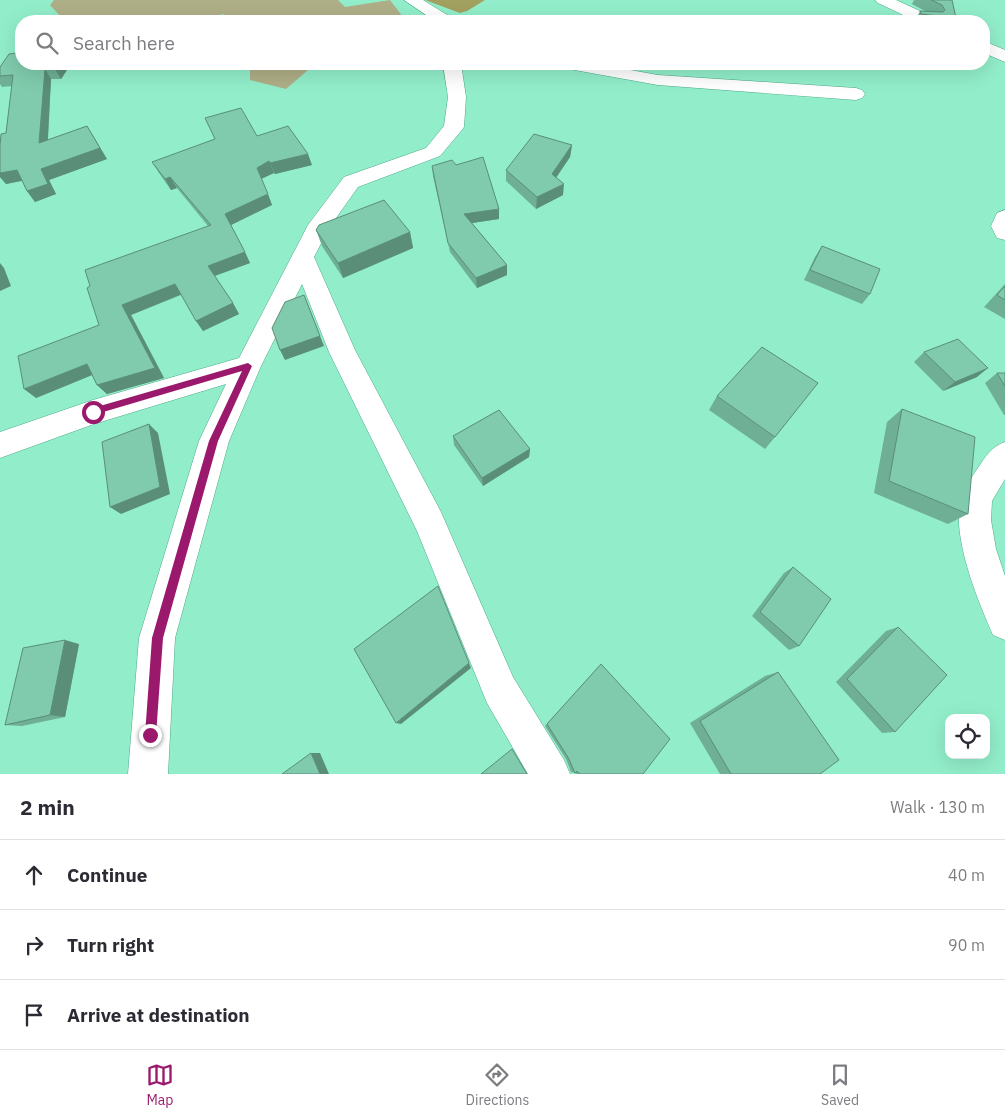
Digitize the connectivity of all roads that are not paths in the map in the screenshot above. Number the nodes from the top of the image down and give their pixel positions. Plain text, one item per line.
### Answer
1 (883, 0) edge
2 (916, 15) edge
3 (990, 49) edge
4 (1005, 57) edge
5 (453, 70) edge
6 (602, 70) edge
7 (856, 94) dead end
8 (1005, 218) edge
9 (1005, 232) edge
10 (303, 258) junction
11 (248, 366) junction
12 (0, 445) edge
13 (1005, 454) edge
14 (1005, 623) edge
15 (148, 774) edge
16 (550, 774) edge

1 - 2 street
3 - 4 street
5 - 10 street
6 - 7 street
8 - 9 street
10 - 11 street
10 - 16 street
11 - 12 street
11 - 15 street
13 - 14 street

